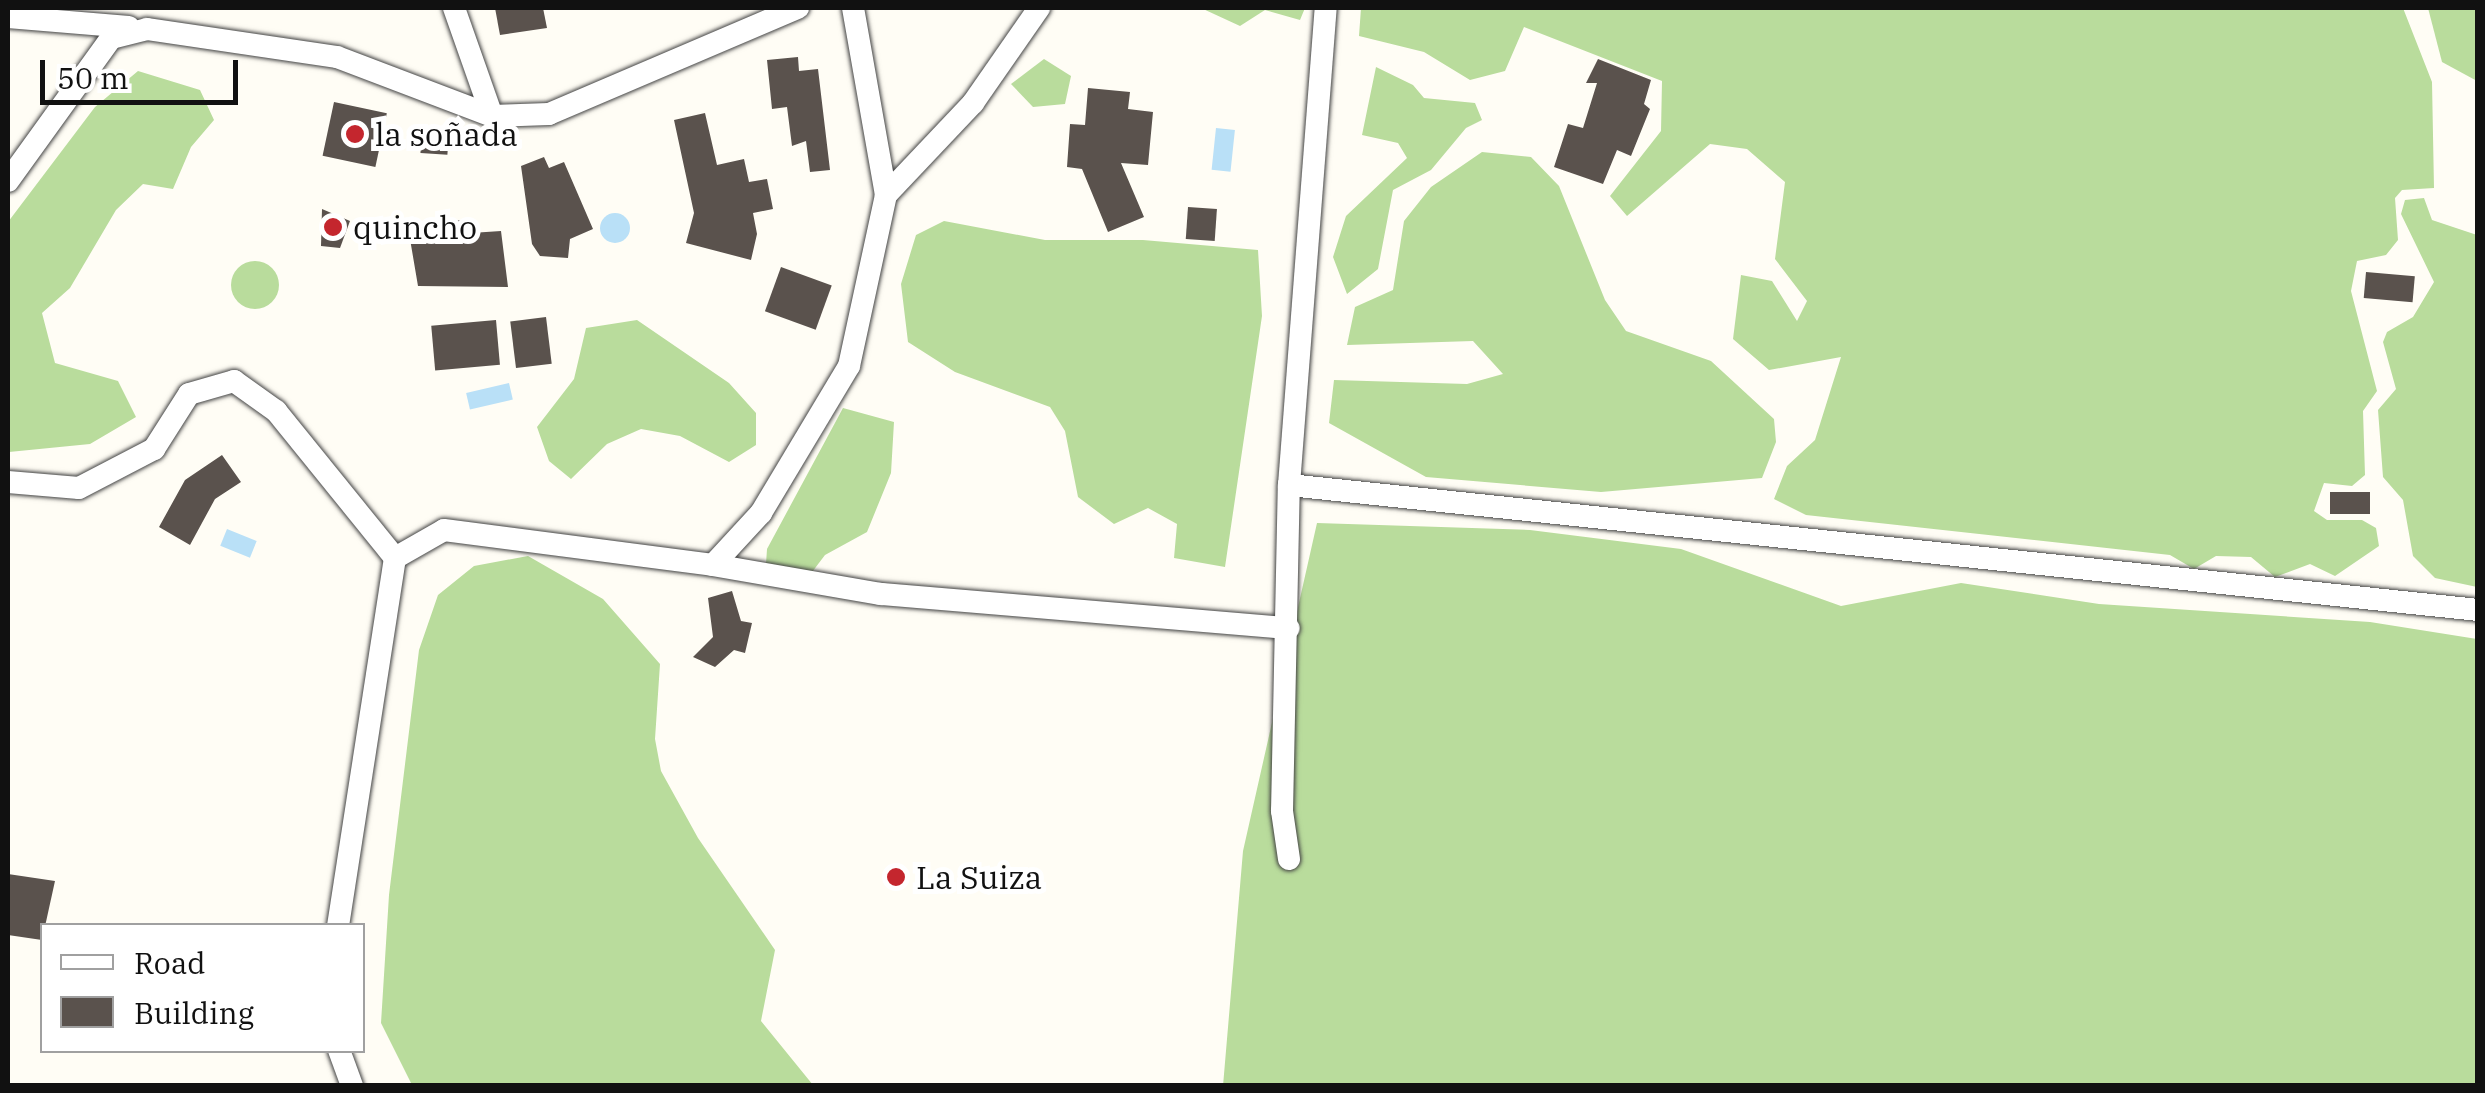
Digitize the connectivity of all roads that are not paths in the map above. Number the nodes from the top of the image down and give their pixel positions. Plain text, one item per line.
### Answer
1 (454, 8) edge
2 (798, 8) edge
3 (853, 8) edge
4 (1039, 8) edge
5 (1326, 8) edge
6 (8, 17) edge
7 (147, 29) junction
8 (492, 116) junction
9 (8, 181) edge
10 (886, 195) junction
11 (8, 482) edge
12 (1289, 485) junction
13 (396, 558) junction
14 (713, 565) junction
15 (2478, 610) edge
16 (1288, 628) junction
17 (1289, 860) dead end
18 (338, 923) edge
19 (340, 1053) edge
20 (352, 1086) edge

1 - 8 street
2 - 8 street
3 - 10 street
4 - 10 street
5 - 12 street
6 - 7 street
7 - 8 street
7 - 9 street
10 - 14 street
11 - 13 street
12 - 15 street
12 - 16 street
13 - 14 street
13 - 18 street
14 - 16 street
16 - 17 street
19 - 20 street

